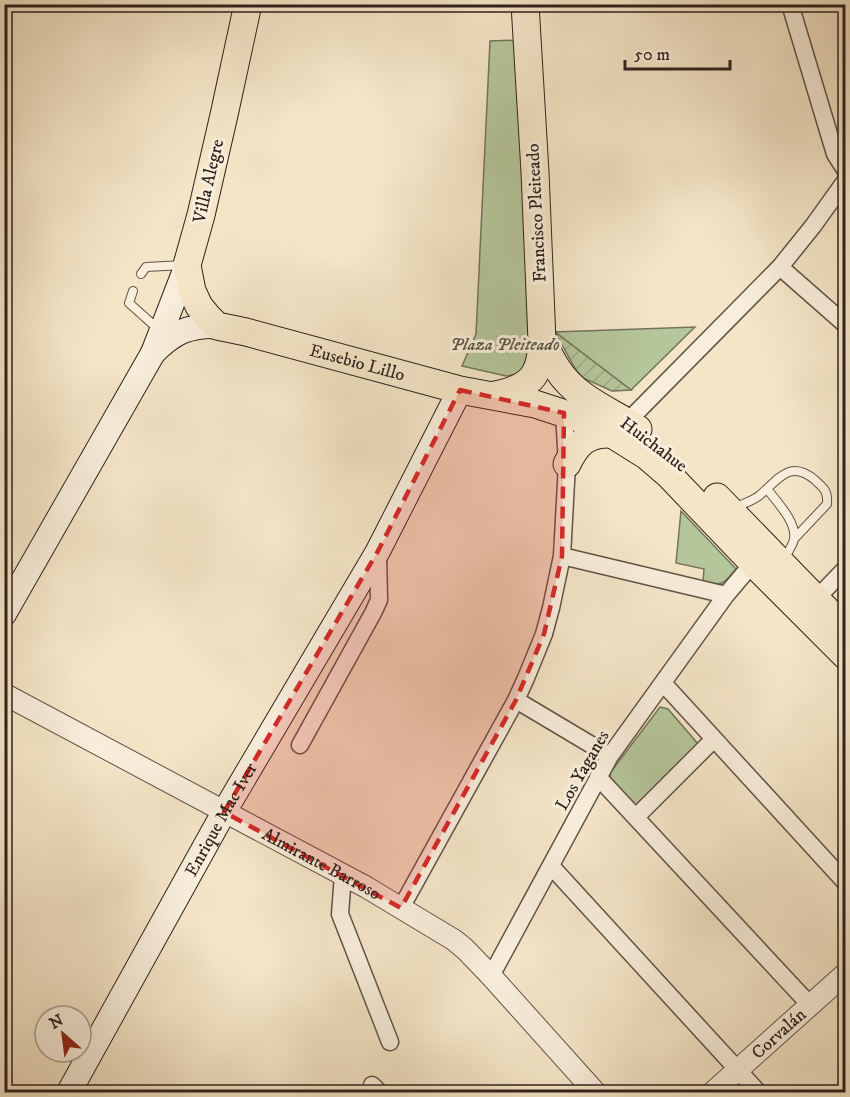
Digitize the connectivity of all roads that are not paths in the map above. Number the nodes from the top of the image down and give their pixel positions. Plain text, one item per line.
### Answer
1 (248, 4) edge
2 (525, 4) edge
3 (790, 4) edge
4 (846, 171) edge
5 (846, 180) edge
6 (187, 265) junction
7 (780, 267) junction
8 (141, 274) dead end
9 (133, 291) dead end
10 (846, 325) edge
11 (217, 326) junction
12 (542, 341) junction
13 (157, 342) junction
14 (460, 390) junction
15 (495, 396) junction
16 (564, 413) junction
17 (619, 428) junction
18 (567, 464) junction
19 (767, 489) junction
20 (729, 510) junction
21 (794, 539) junction
22 (378, 551) junction
23 (562, 556) junction
24 (768, 559) junction
25 (846, 568) edge
26 (726, 595) junction
27 (816, 598) junction
28 (4, 614) edge
29 (846, 630) edge
30 (846, 656) edge
31 (663, 683) junction
32 (4, 694) edge
33 (516, 700) junction
34 (714, 739) junction
35 (300, 745) dead end
36 (610, 756) junction
37 (598, 777) junction
38 (224, 813) junction
39 (636, 817) junction
40 (551, 866) junction
41 (343, 875) junction
42 (846, 883) edge
43 (401, 908) junction
44 (846, 973) edge
45 (491, 976) junction
46 (810, 1005) junction
47 (390, 1042) dead end
48 (738, 1070) junction
49 (69, 1092) edge
50 (595, 1092) edge
51 (713, 1092) edge
52 (758, 1092) edge

1 - 6 main road, Villa Alegre
2 - 12 main road, Francisco Pleiteado
3 - 4 street
5 - 7 street
6 - 8 lane
6 - 11 main road
6 - 13 main road, Villa Alegre
7 - 10 street
7 - 17 street
9 - 13 lane
11 - 13 main road, Villa Alegre
11 - 14 main road, Eusebio Lillo
12 - 15 main road, Francisco Pleiteado
12 - 17 main road, Huichahue
13 - 28 main road, Villa Alegre
14 - 15 main road, Eusebio Lillo
14 - 22 main road, Enrique Mac Iver
15 - 16 main road, Eusebio Lillo
16 - 17 main road, Huichahue
16 - 18 street
17 - 18 main road
17 - 20 main road, Huichahue
17 - 24 main road, Huichahue
18 - 23 street
19 - 20 lane
19 - 21 lane
19 - 21 lane
20 - 24 main road, Huichahue
21 - 24 lane
22 - 35 street, Enrique Mac Iver
22 - 38 main road, Enrique Mac Iver
23 - 26 street
23 - 33 street
24 - 26 street
24 - 27 main road, Huichahue
24 - 30 main road, Huichahue
25 - 27 street
26 - 31 street, Los Yaganes
27 - 29 main road, Huichahue
31 - 34 street
31 - 36 street, Los Yaganes
32 - 38 street, Almirante Barroso
33 - 36 street
33 - 43 street
34 - 39 street
34 - 42 street
36 - 37 street, Los Yaganes
37 - 39 street
37 - 40 street, Los Yaganes
38 - 41 street, Almirante Barroso
38 - 49 main road, Enrique Mac Iver
39 - 46 street
40 - 45 street, Los Yaganes
40 - 48 street
41 - 43 street, Almirante Barroso
41 - 47 street
43 - 45 street, Almirante Barroso
44 - 46 street, Corvalán
45 - 50 street, Almirante Barroso
46 - 48 street, Corvalán
48 - 51 street, Corvalán
48 - 52 street

